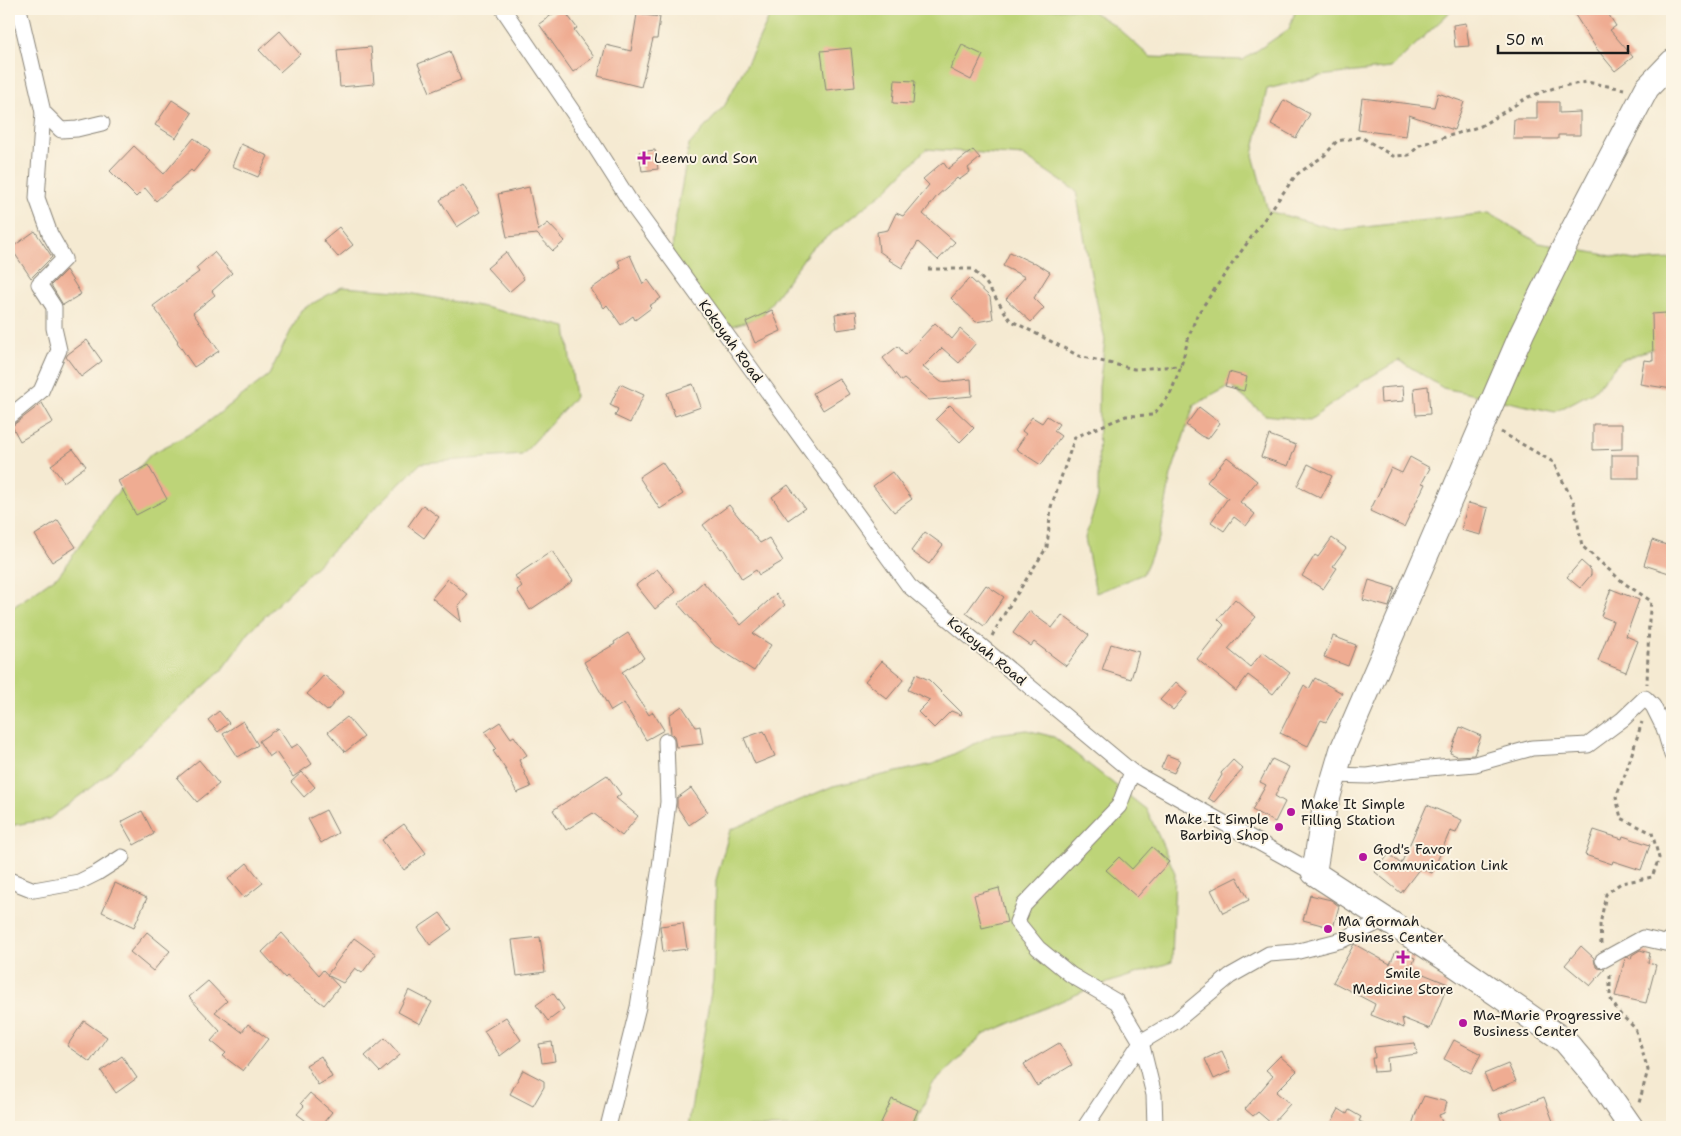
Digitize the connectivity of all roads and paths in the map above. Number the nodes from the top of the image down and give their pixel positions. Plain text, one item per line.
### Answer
1 (19, 9) edge
2 (503, 9) edge
3 (1672, 62) edge
4 (1647, 88) junction
5 (43, 112) junction
6 (102, 124) dead end
7 (928, 269) dead end
8 (1182, 366) junction
9 (9, 416) edge
10 (1483, 422) junction
11 (989, 642) dead end
12 (1645, 698) junction
13 (666, 741) dead end
14 (1672, 755) edge
15 (1132, 772) junction
16 (1334, 775) junction
17 (122, 856) dead end
18 (1314, 873) junction
19 (9, 880) edge
20 (1385, 919) junction
21 (1672, 938) edge
22 (1603, 960) junction
23 (1141, 1042) junction
24 (1627, 1121) edge
25 (608, 1127) edge
26 (1085, 1127) edge
27 (1154, 1127) edge

1 - 5 street
2 - 15 street, Kokoyah Road
3 - 4 main road
4 - 8 path
4 - 10 main road
5 - 6 street
5 - 9 street
7 - 8 path
8 - 11 path
10 - 12 path
10 - 16 main road
12 - 14 street
12 - 16 street
12 - 22 path
13 - 25 street
15 - 18 street, Kokoyah Road
15 - 23 street
16 - 18 main road
17 - 19 street
18 - 20 main road, Kokoyah Road
20 - 23 street
20 - 24 main road, Kokoyah Road
21 - 22 street
22 - 24 path
23 - 26 street
23 - 27 street

